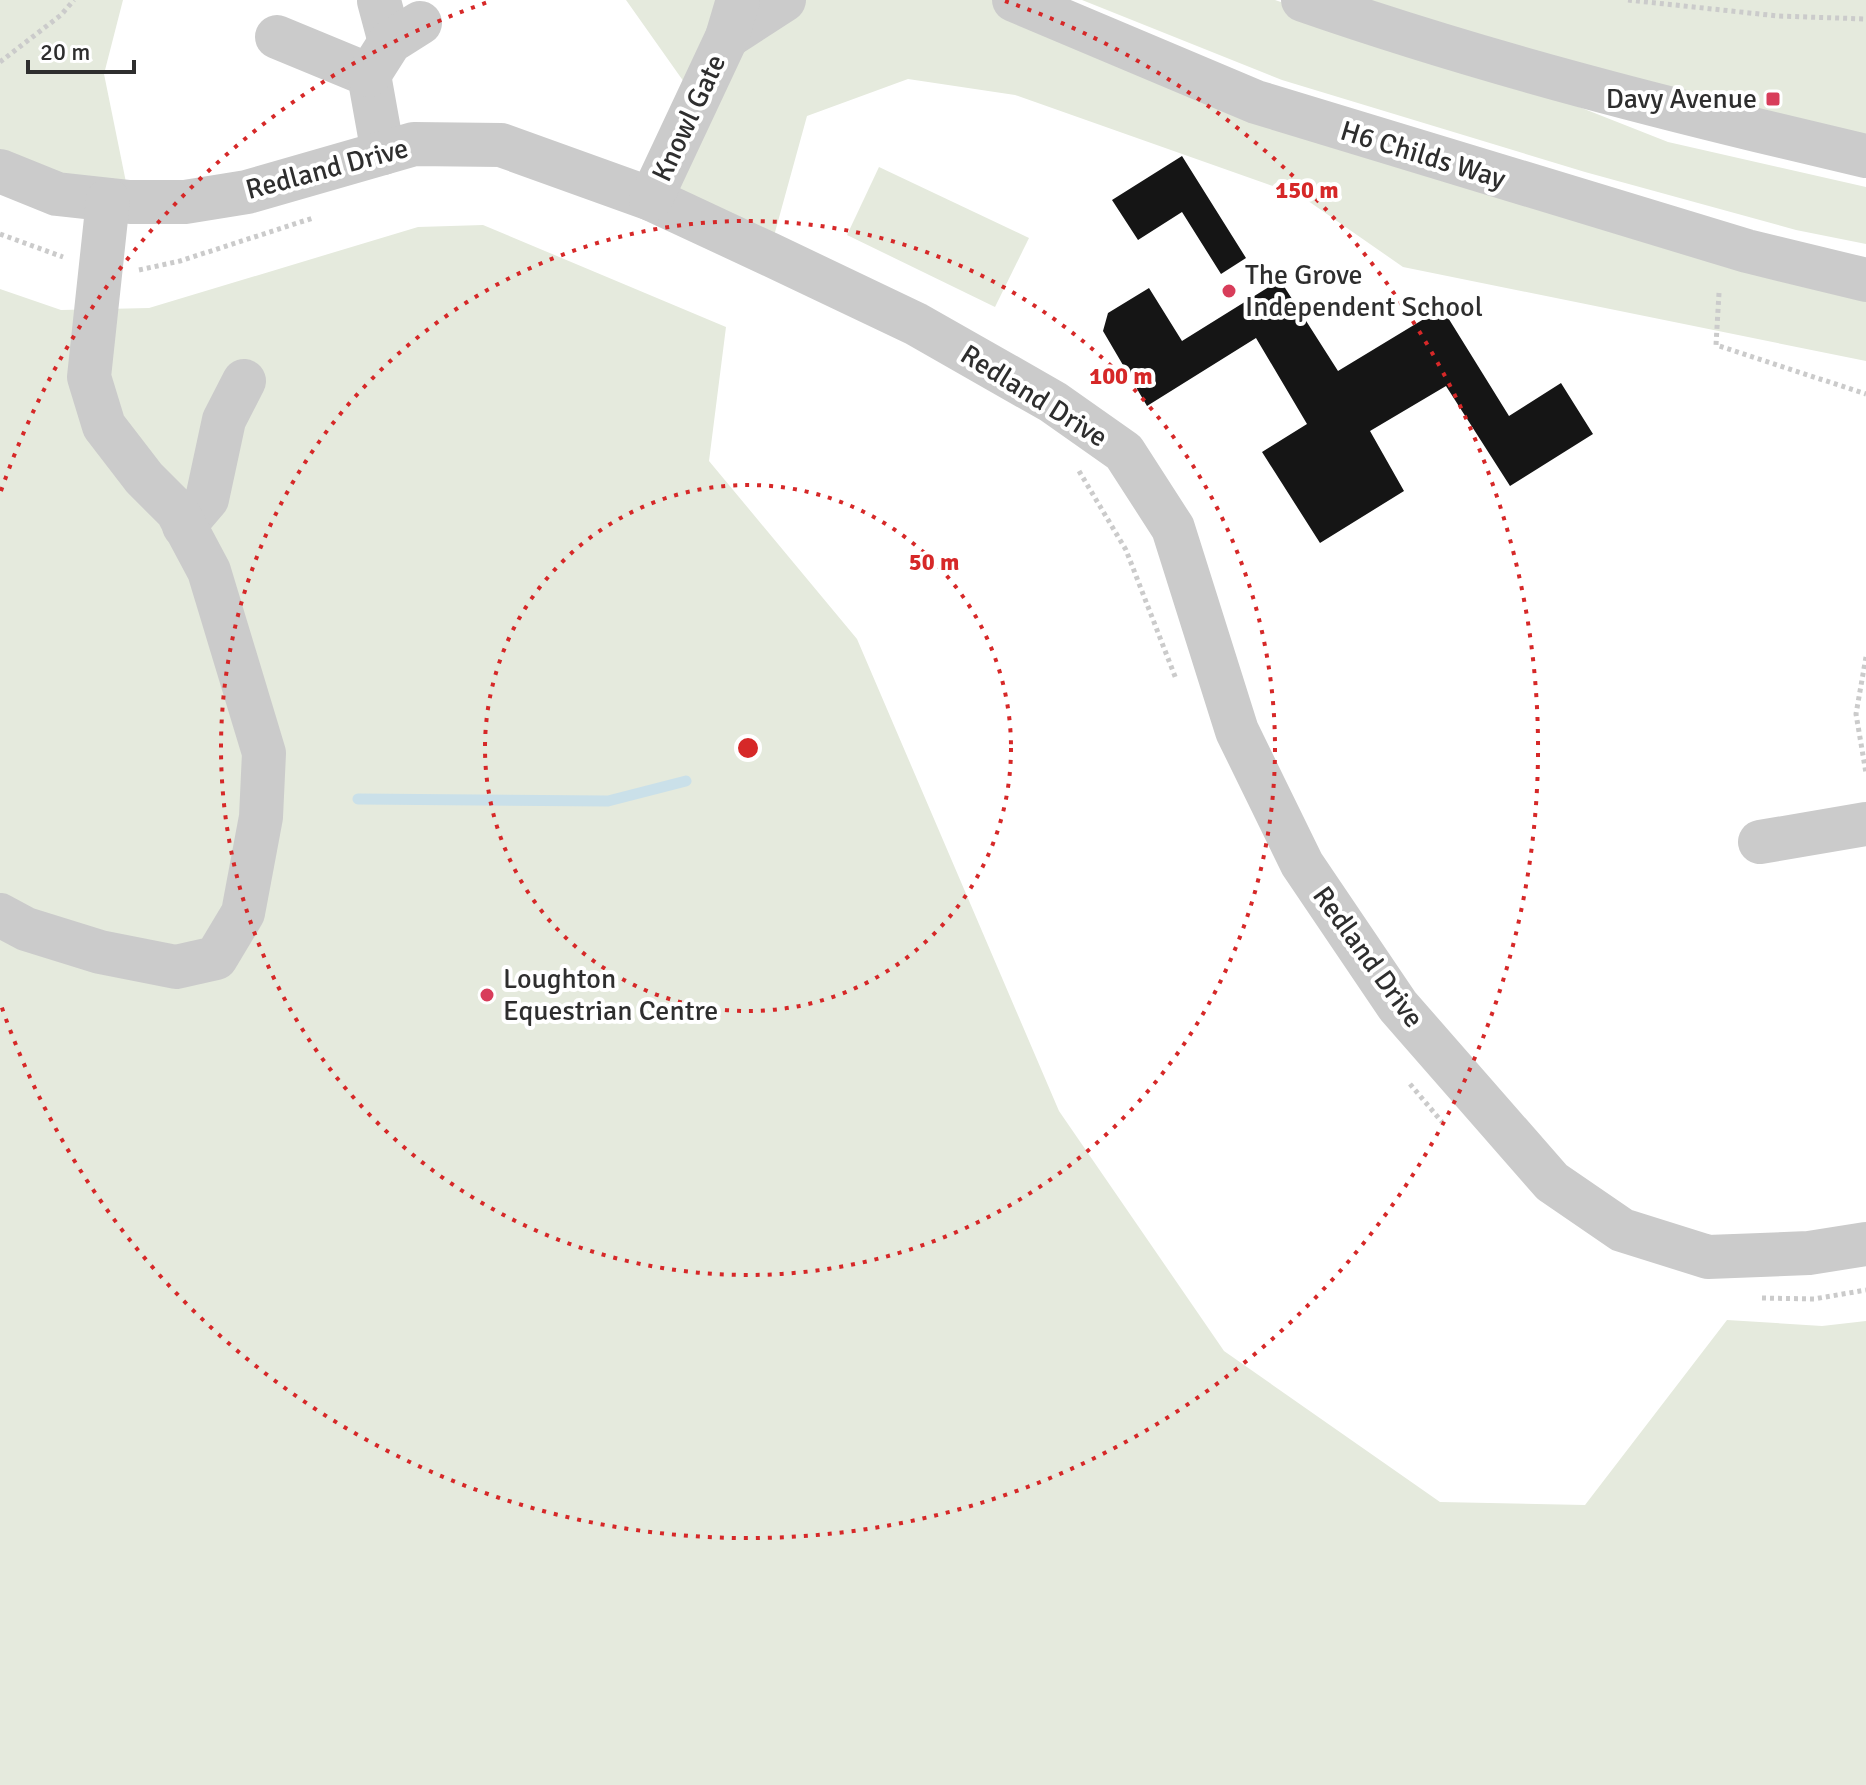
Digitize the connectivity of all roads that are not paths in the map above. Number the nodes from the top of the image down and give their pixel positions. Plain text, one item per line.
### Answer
1 (784, 0) edge
2 (1014, 0) edge
3 (1303, 0) edge
4 (732, 19) edge
5 (390, 35) edge
6 (277, 37) dead end
7 (383, 153) junction
8 (1861, 156) edge
9 (0, 171) edge
10 (651, 199) junction
11 (108, 200) junction
12 (1855, 277) edge
13 (244, 381) dead end
14 (184, 526) junction
15 (1866, 824) edge
16 (1760, 842) dead end
17 (0, 915) edge
18 (1866, 1244) edge

1 - 4 street, Knowl Gate
2 - 12 street, H6 Childs Way
3 - 8 street
4 - 10 street, Knowl Gate
5 - 6 street
5 - 7 street
7 - 10 street, Redland Drive
7 - 11 street, Redland Drive
9 - 11 street, Redland Drive
10 - 18 street, Redland Drive
11 - 14 street
13 - 14 street
14 - 17 street
15 - 16 street

